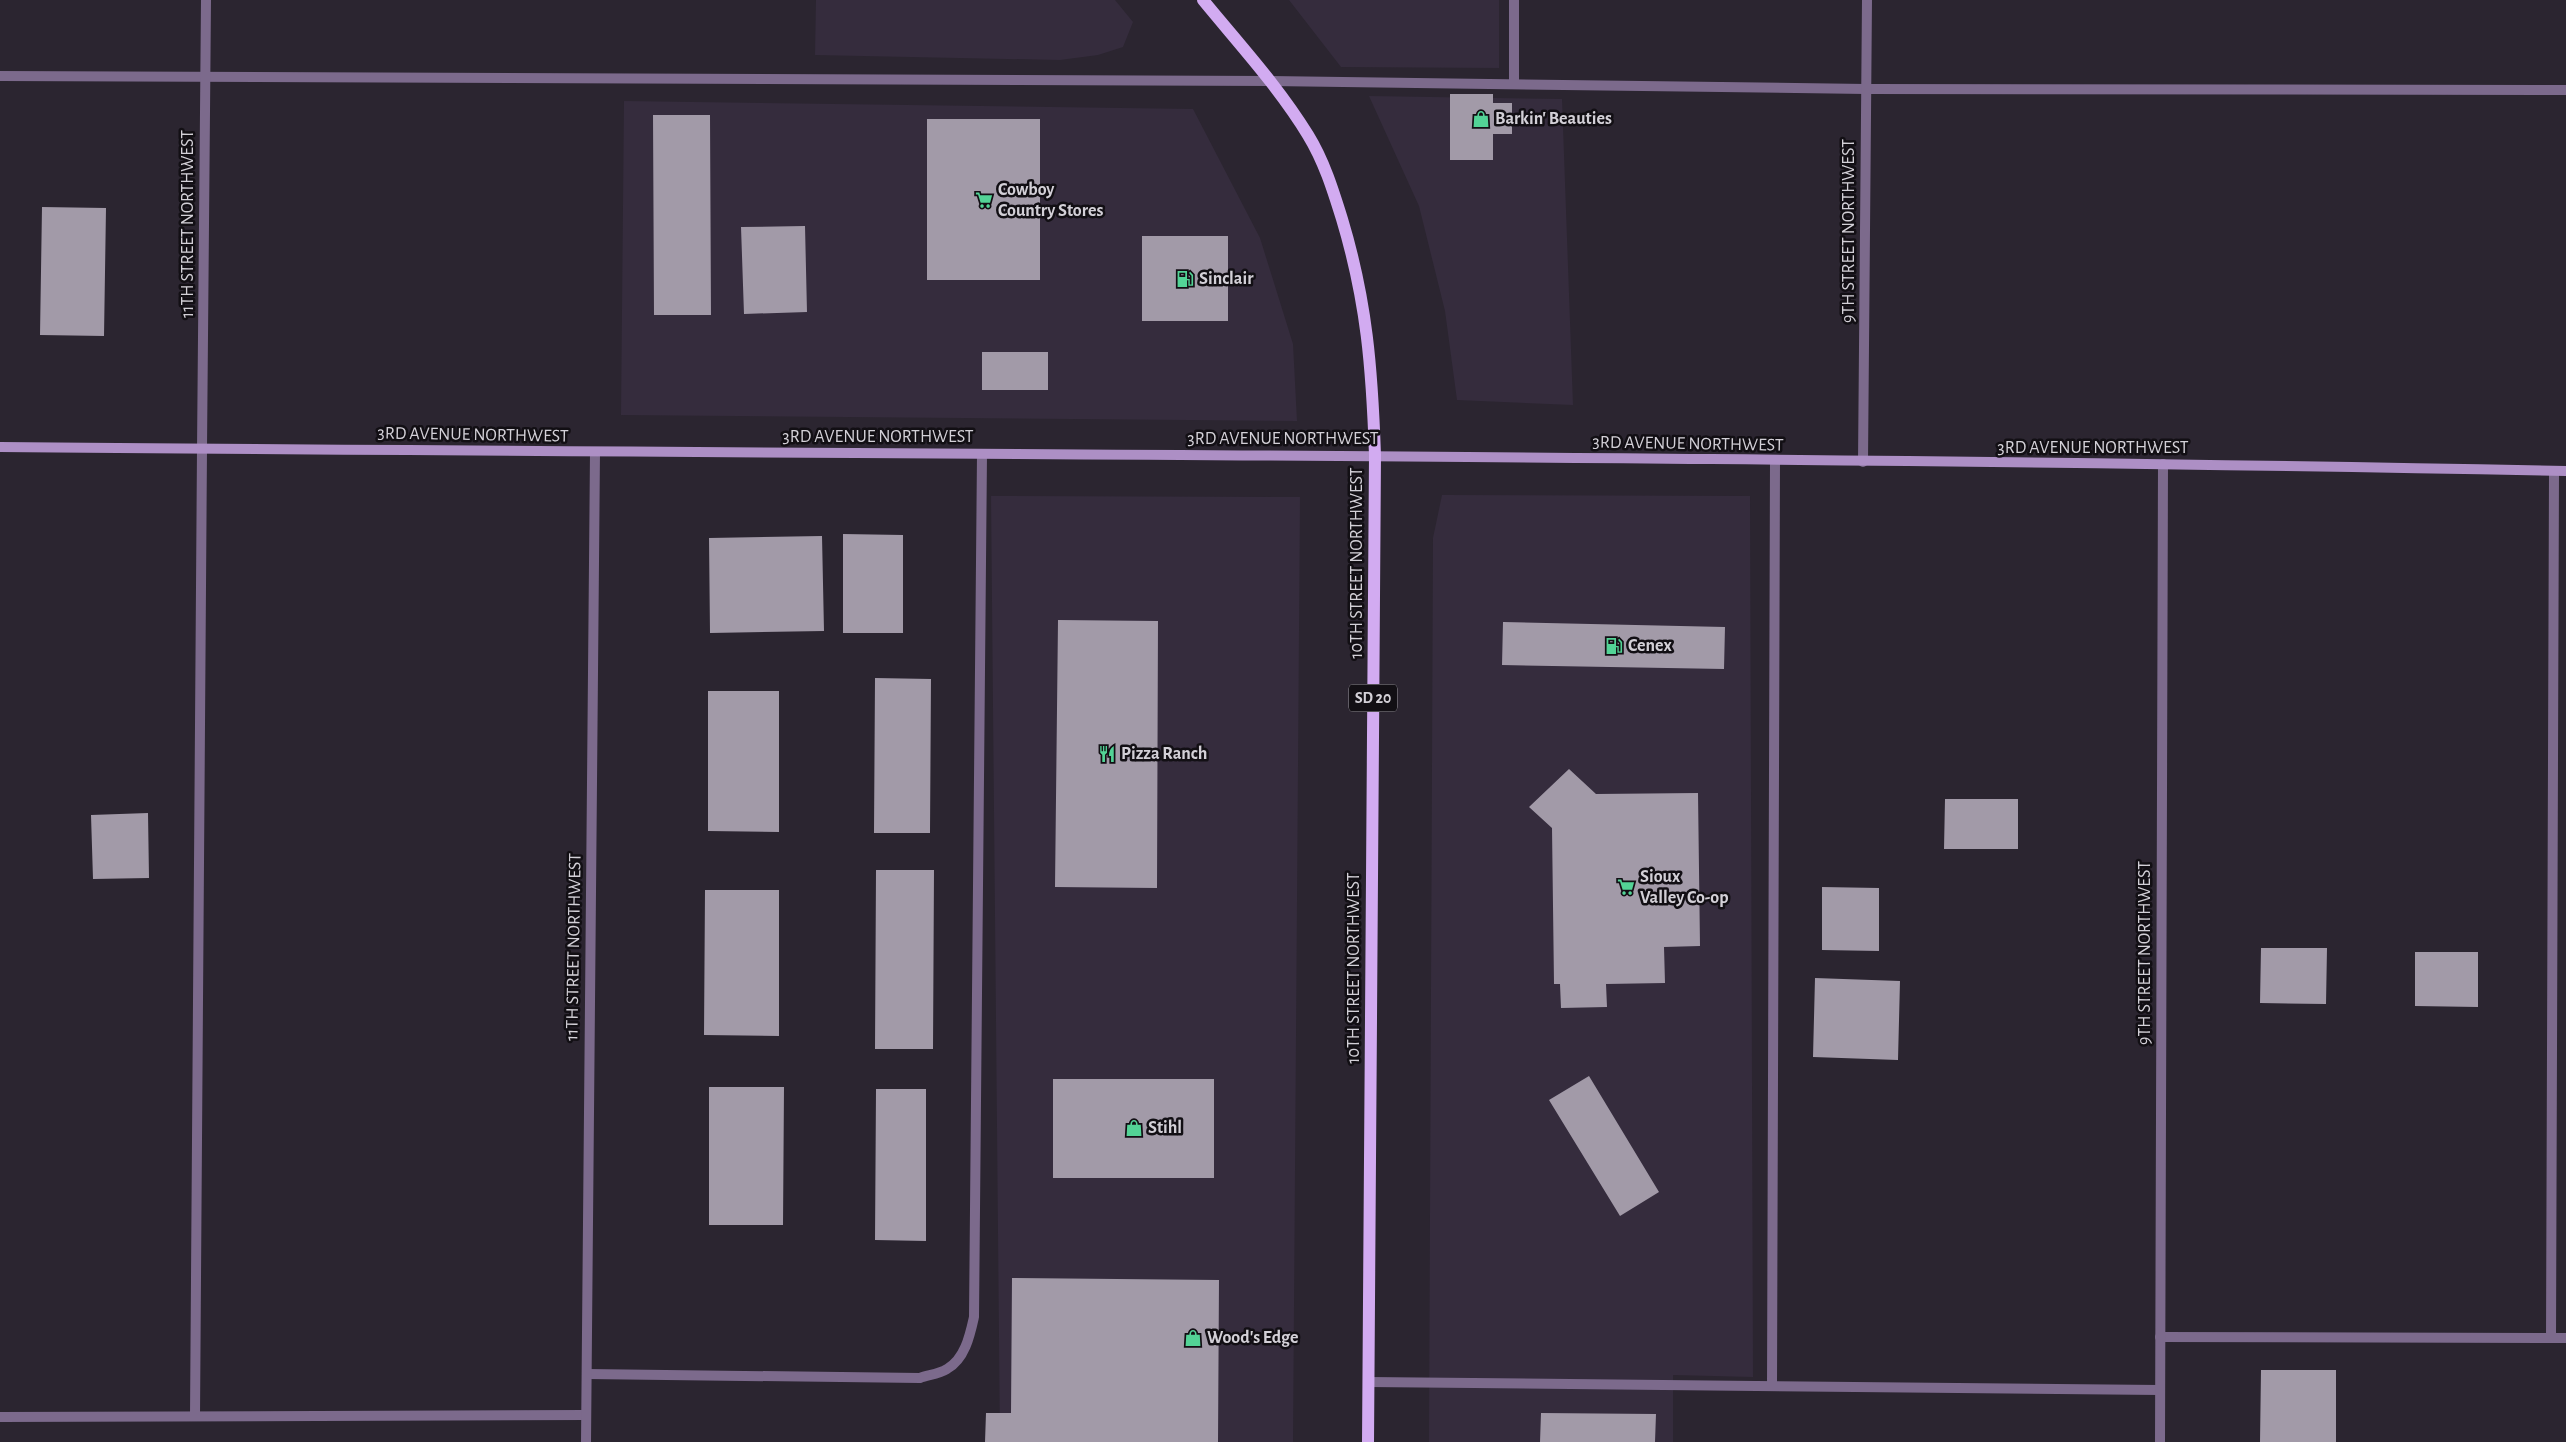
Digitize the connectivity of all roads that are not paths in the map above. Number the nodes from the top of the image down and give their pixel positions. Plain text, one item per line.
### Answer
1 (206, 0) edge
2 (1203, 0) edge
3 (1514, 0) edge
4 (1867, 0) edge
5 (0, 76) edge
6 (205, 78) junction
7 (1270, 81) junction
8 (1514, 84) junction
9 (1866, 89) junction
10 (2566, 90) edge
11 (0, 447) edge
12 (202, 449) junction
13 (595, 452) junction
14 (982, 454) junction
15 (1375, 455) junction
16 (1774, 461) junction
17 (1863, 462) junction
18 (2162, 464) junction
19 (2554, 471) junction
20 (2566, 471) edge
21 (2160, 1337) junction
22 (2551, 1338) junction
23 (2566, 1338) edge
24 (587, 1374) junction
25 (1368, 1382) junction
26 (1772, 1386) junction
27 (2160, 1390) junction
28 (586, 1415) junction
29 (195, 1416) junction
30 (0, 1417) edge
31 (586, 1442) edge
32 (1368, 1442) edge
33 (2160, 1442) edge

1 - 6 street, 11TH STREET NORTHWEST
2 - 7 main road, 10TH STREET NORTHWEST / SD 20
3 - 8 street
4 - 9 street, 9TH STREET NORTHWEST
5 - 6 street
6 - 7 street
6 - 12 street, 11TH STREET NORTHWEST
7 - 8 street
7 - 15 main road, 10TH STREET NORTHWEST / SD 20
8 - 9 street
9 - 10 street
9 - 17 street, 9TH STREET NORTHWEST
11 - 12 street, 3RD AVENUE NORTHWEST
12 - 13 street, 3RD AVENUE NORTHWEST
12 - 29 street, 11TH STREET NORTHWEST
13 - 14 street, 3RD AVENUE NORTHWEST
13 - 24 street, 11TH STREET NORTHWEST
14 - 15 street, 3RD AVENUE NORTHWEST
14 - 24 street
15 - 16 street, 3RD AVENUE NORTHWEST
15 - 25 main road, 10TH STREET NORTHWEST / SD 20
16 - 17 street, 3RD AVENUE NORTHWEST
16 - 26 street
17 - 18 street, 3RD AVENUE NORTHWEST
18 - 19 street, 3RD AVENUE NORTHWEST
18 - 21 street, 9TH STREET NORTHWEST
19 - 20 street, 3RD AVENUE NORTHWEST
19 - 22 street
21 - 22 street
21 - 27 street, 9TH STREET NORTHWEST
22 - 23 street
24 - 28 street, 11TH STREET NORTHWEST
25 - 26 street
25 - 32 main road, 10TH STREET NORTHWEST / SD 20
26 - 27 street
27 - 33 street, 9TH STREET NORTHWEST
28 - 29 street
28 - 31 street, 11TH STREET NORTHWEST
29 - 30 street

